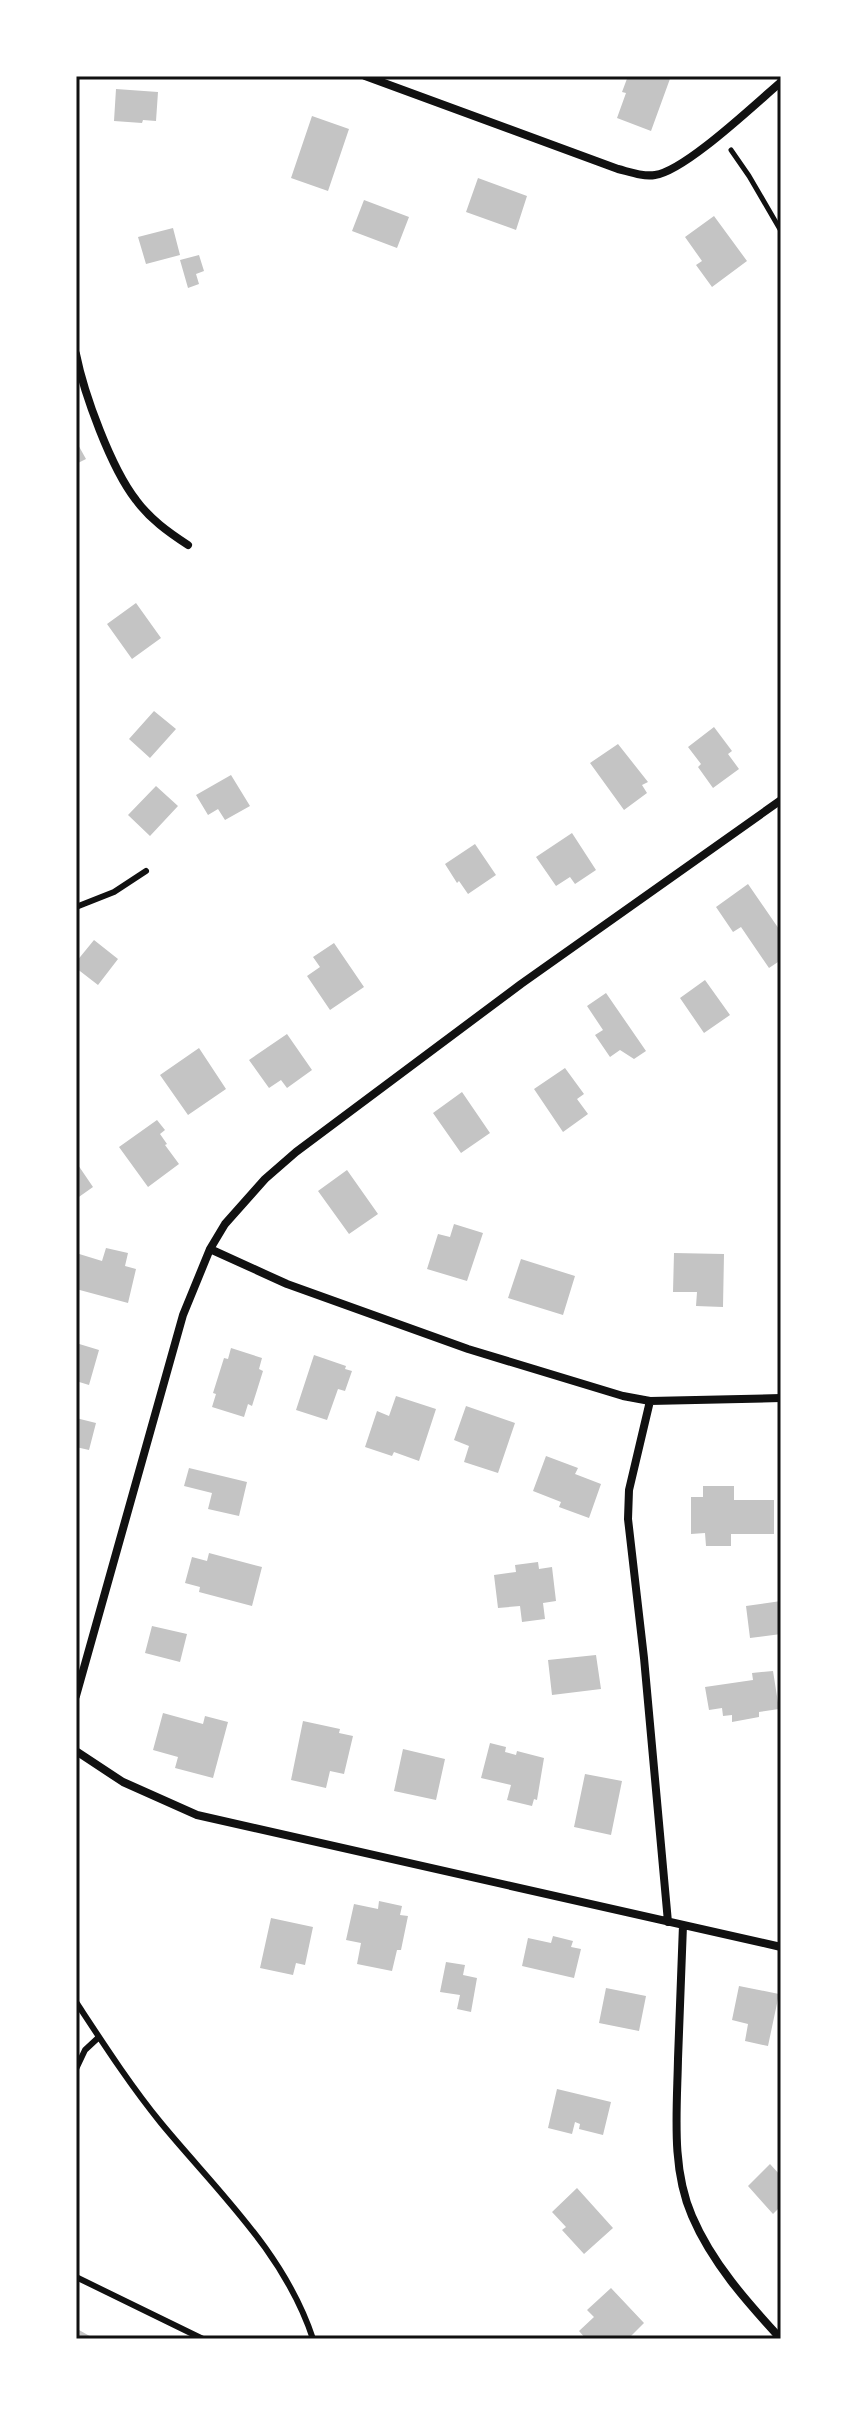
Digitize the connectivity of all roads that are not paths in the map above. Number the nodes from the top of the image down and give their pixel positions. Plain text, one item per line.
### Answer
1 (365, 76) edge
2 (781, 82) edge
3 (76, 354) edge
4 (188, 545) dead end
5 (781, 800) edge
6 (146, 871) dead end
7 (76, 907) edge
8 (210, 1249) junction
9 (781, 1398) edge
10 (650, 1401) junction
11 (76, 1696) edge
12 (76, 1751) edge
13 (668, 1922) junction
14 (683, 1925) junction
15 (781, 1947) edge
16 (76, 2002) edge
17 (99, 2037) junction
18 (76, 2069) edge
19 (76, 2277) edge
20 (203, 2339) edge
21 (313, 2339) edge
22 (781, 2339) edge

1 - 2 street
3 - 4 street
5 - 8 street
6 - 7 lane
8 - 10 street
8 - 11 street
9 - 10 street
10 - 13 street
12 - 13 street
13 - 14 street
14 - 15 street
14 - 22 street
16 - 17 lane
17 - 18 lane
17 - 21 lane
19 - 20 lane

